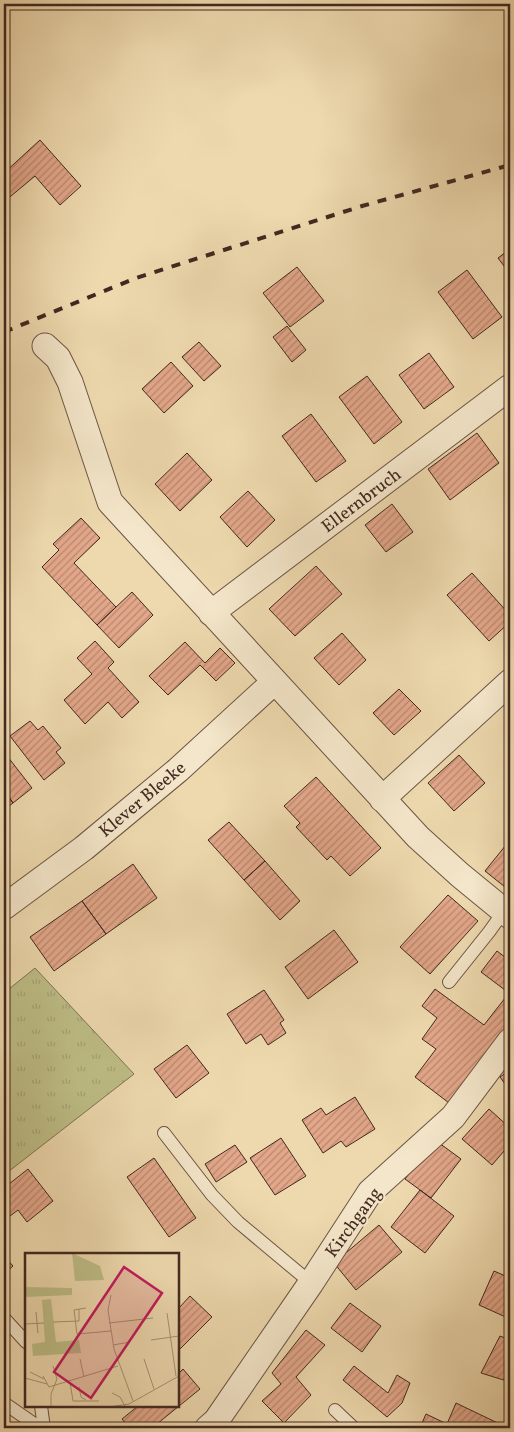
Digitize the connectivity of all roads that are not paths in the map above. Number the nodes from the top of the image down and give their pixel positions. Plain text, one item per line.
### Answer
1 (45, 346) dead end
2 (510, 387) edge
3 (210, 613) junction
4 (274, 682) junction
5 (510, 682) edge
6 (382, 800) junction
7 (4, 907) edge
8 (507, 914) edge
9 (449, 982) dead end
10 (510, 1041) edge
11 (164, 1133) dead end
12 (311, 1283) junction
13 (4, 1318) edge
14 (25, 1341) edge
15 (4, 1403) edge
16 (41, 1407) edge
17 (335, 1410) dead end
18 (216, 1426) edge
19 (40, 1428) edge
20 (44, 1428) edge
21 (354, 1428) edge

1 - 3 street
2 - 3 street, Ellernbruch
3 - 4 street
4 - 6 street
4 - 7 street, Klever Bleeke
5 - 6 street
6 - 8 street
8 - 9 lane
10 - 12 street, Kirchgang
11 - 12 lane
12 - 18 street, Kirchgang
13 - 14 lane
15 - 19 lane
16 - 20 lane
17 - 21 lane

